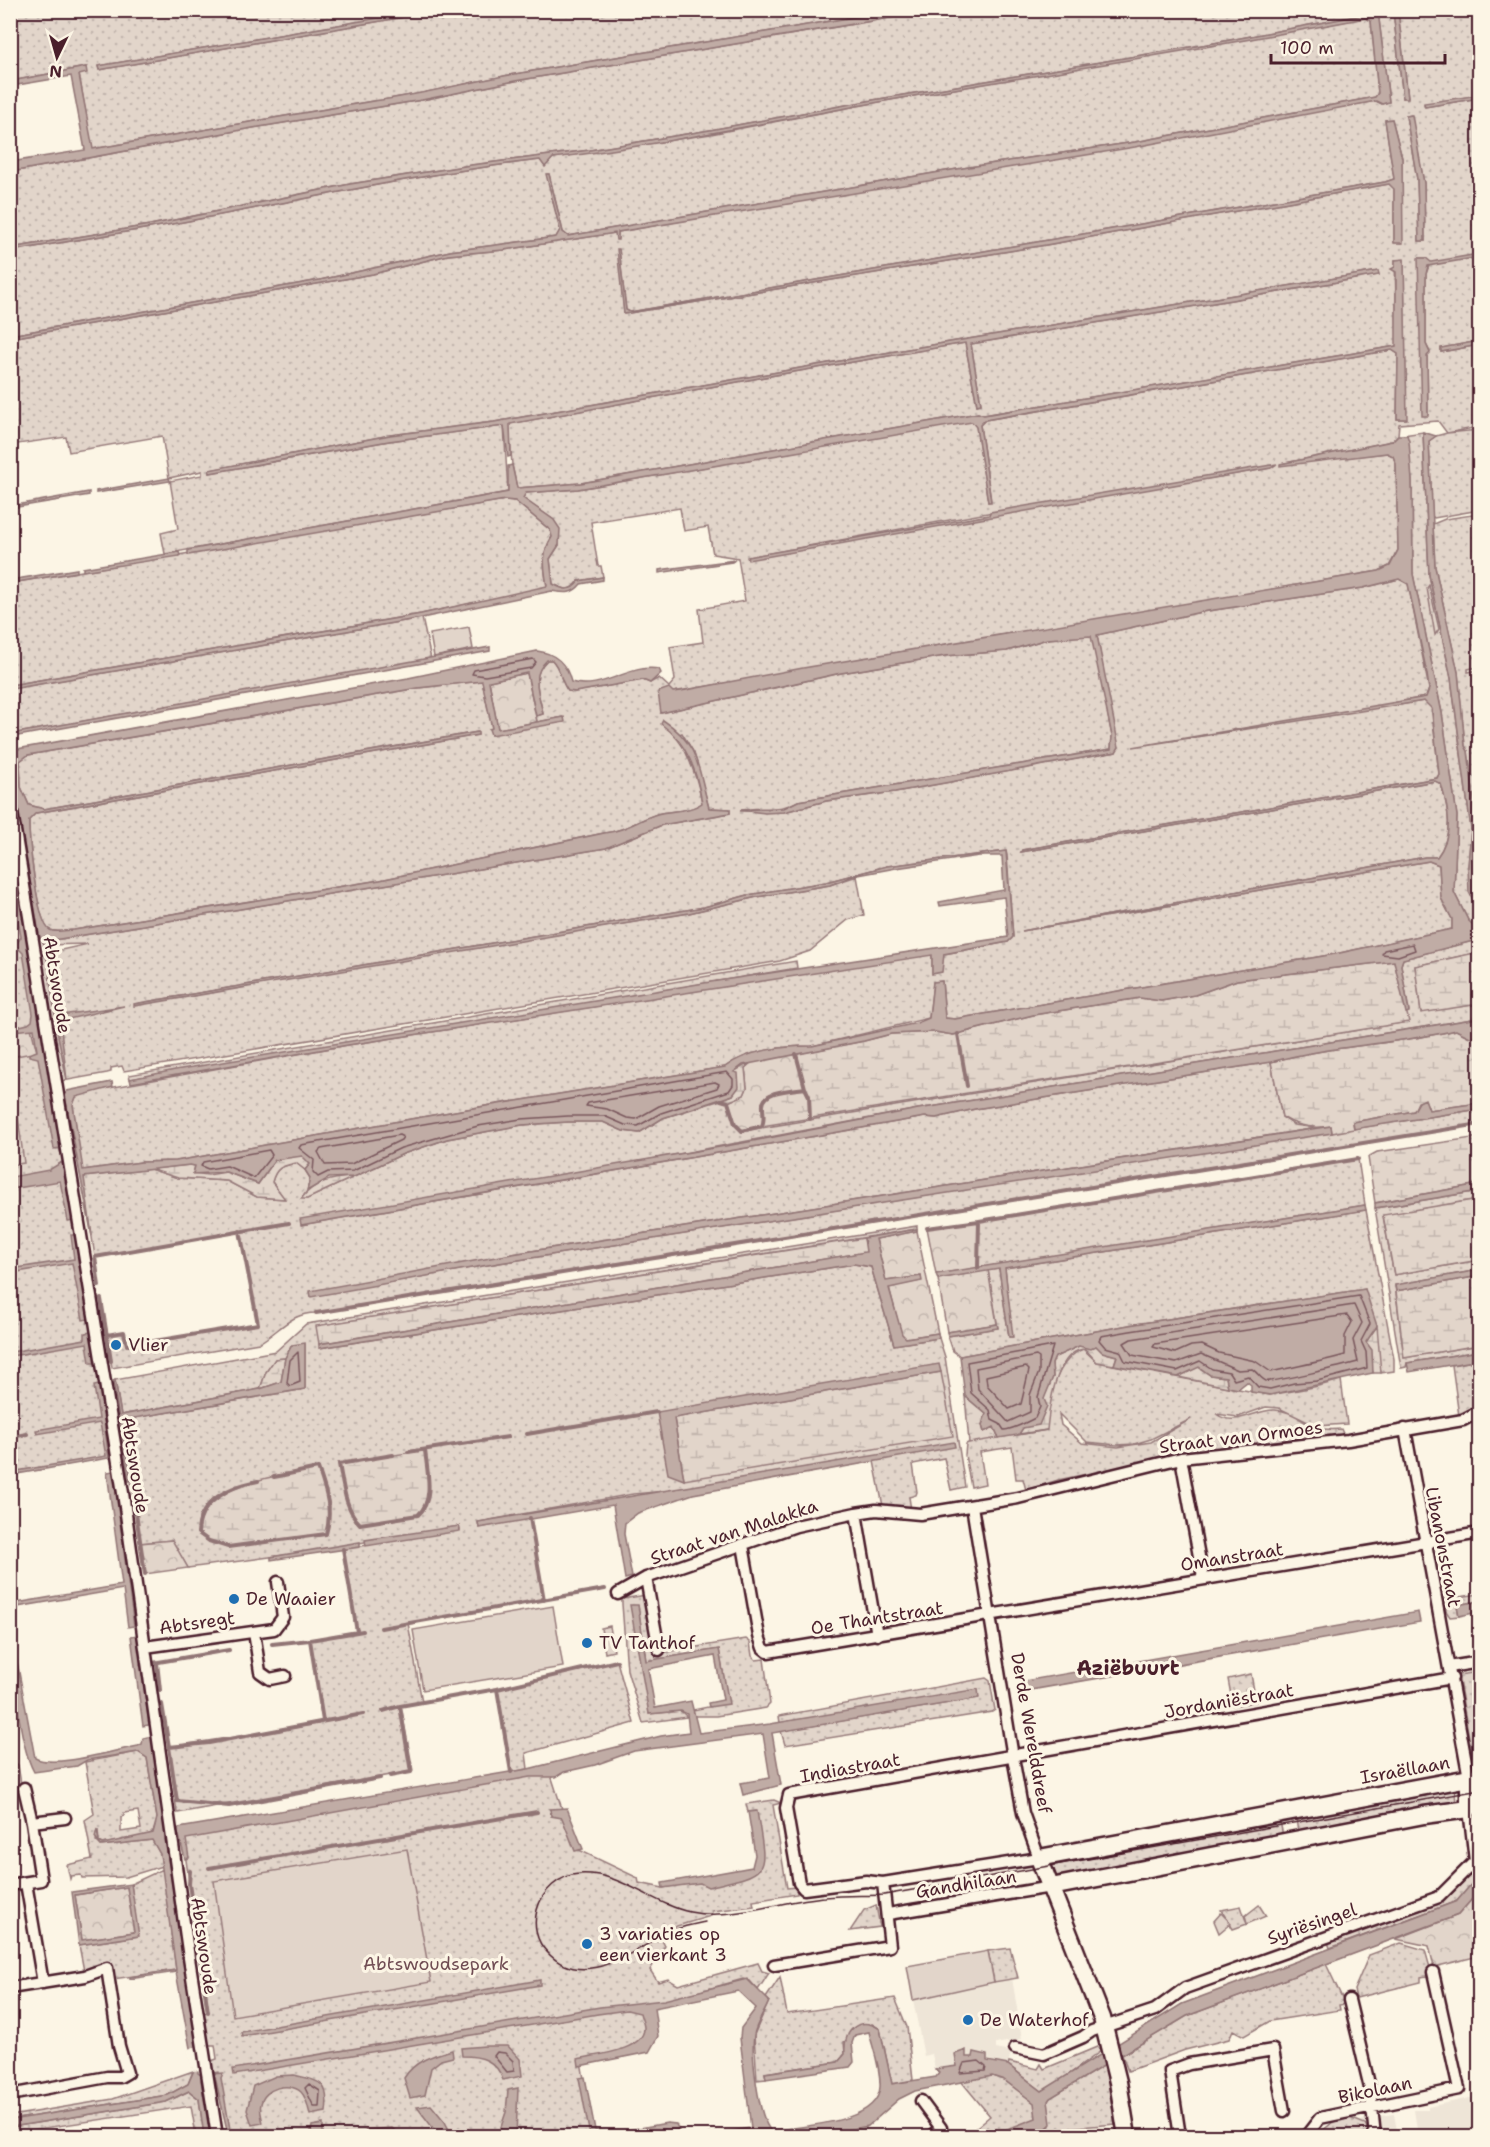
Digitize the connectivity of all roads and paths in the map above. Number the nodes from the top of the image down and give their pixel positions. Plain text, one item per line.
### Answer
1 (10, 800) edge
2 (1479, 1411) edge
3 (1405, 1429) junction
4 (1181, 1458) junction
5 (972, 1506) junction
6 (856, 1513) junction
7 (1479, 1533) edge
8 (1425, 1542) junction
9 (743, 1545) junction
10 (646, 1578) junction
11 (1203, 1578) junction
12 (278, 1582) dead end
13 (618, 1594) dead end
14 (991, 1617) junction
15 (254, 1632) junction
16 (877, 1635) junction
17 (145, 1647) junction
18 (659, 1650) dead end
19 (1479, 1662) edge
20 (1451, 1673) junction
21 (285, 1676) dead end
22 (1013, 1757) junction
23 (1474, 1777) edge
24 (24, 1788) dead end
25 (1469, 1809) junction
26 (65, 1818) dead end
27 (32, 1822) junction
28 (1039, 1858) junction
29 (26, 1882) junction
30 (883, 1883) junction
31 (10, 1885) edge
32 (1051, 1887) junction
33 (804, 1889) joint
34 (888, 1914) junction
35 (774, 1965) dead end
36 (1433, 1972) dead end
37 (43, 1983) junction
38 (10, 1988) edge
39 (1350, 2000) dead end
40 (1105, 2027) junction
41 (1015, 2048) dead end
42 (10, 2095) edge
43 (921, 2101) dead end
44 (1371, 2108) junction
45 (1284, 2111) dead end
46 (217, 2136) edge
47 (931, 2136) edge
48 (1127, 2136) edge
49 (1180, 2136) edge
50 (1306, 2136) edge
51 (1375, 2136) edge

1 - 17 street, Abtswoude
2 - 3 street, Straat van Ormoes
3 - 4 street, Straat van Ormoes
3 - 8 street, Libanonstraat
4 - 5 street, Straat van Ormoes
4 - 11 street
5 - 6 street, Straat van Malakka
5 - 14 street, Derde Werelddreef
6 - 9 street, Straat van Malakka
6 - 16 street
7 - 8 street, Omanstraat
8 - 11 street, Omanstraat
8 - 20 street, Libanonstraat
9 - 10 street, Straat van Malakka
9 - 16 street, Oe Thantstraat
10 - 13 street, Straat van Malakka
10 - 18 street
11 - 14 street, Omanstraat
12 - 15 street, Abtsregt
14 - 16 street, Oe Thantstraat
14 - 22 street, Derde Werelddreef
15 - 17 street, Abtsregt
15 - 21 street, Abtsregt
17 - 46 street, Abtswoude
19 - 20 street, Jordaniëstraat
20 - 22 street, Jordaniëstraat
20 - 23 street, Libanonstraat
22 - 28 street, Derde Werelddreef
22 - 33 street, Indiastraat
23 - 25 street, Israëllaan
23 - 28 street, Israëllaan
24 - 27 street
25 - 32 street
25 - 40 street, Syriësingel
26 - 27 street
27 - 29 street
28 - 30 street, Gandhilaan
28 - 32 street, Derde Werelddreef
29 - 31 street
29 - 37 street
30 - 33 street, Gandhilaan
30 - 34 street
32 - 34 street, Gandhilaan
32 - 40 street, Derde Werelddreef
34 - 35 street
36 - 44 street, Bikolaan
37 - 38 street
37 - 42 street
39 - 44 street
40 - 41 street
40 - 48 street, Derde Werelddreef
43 - 47 street
44 - 50 street, Bikolaan
44 - 51 street
45 - 49 street

